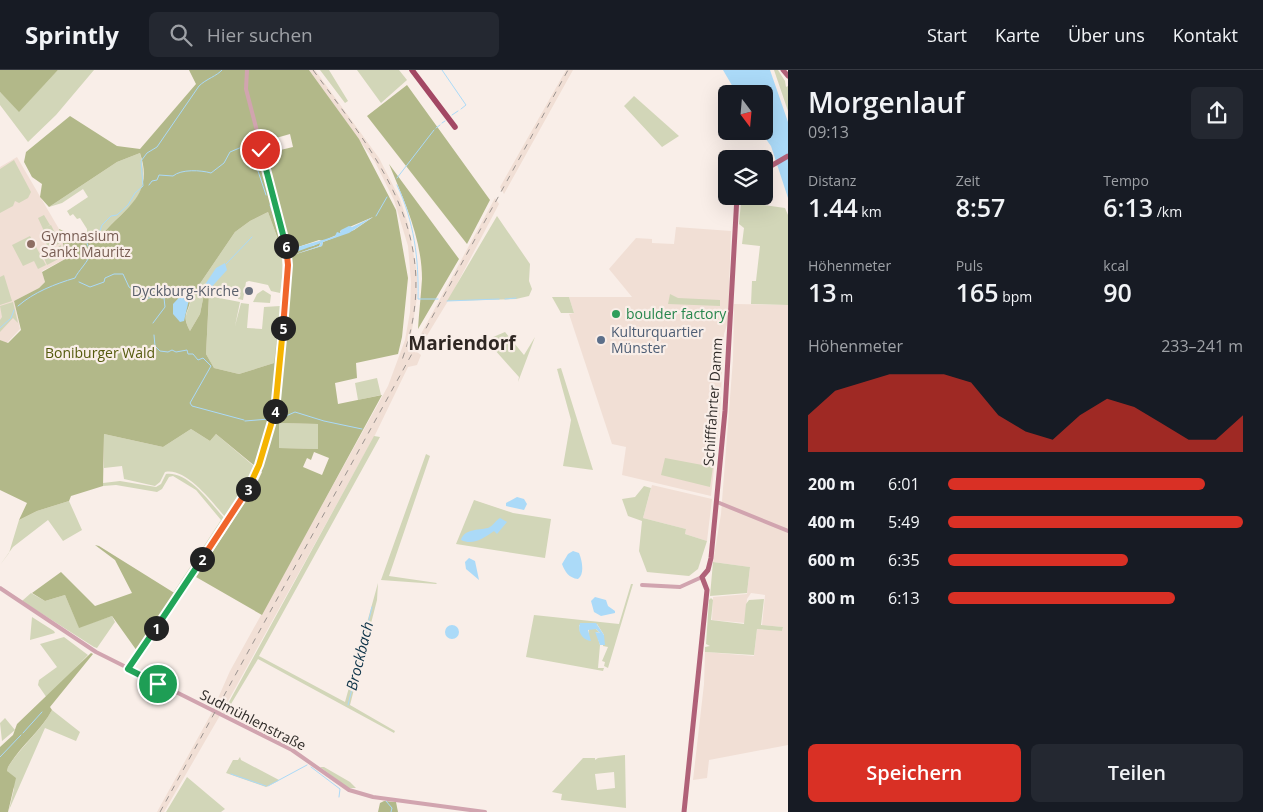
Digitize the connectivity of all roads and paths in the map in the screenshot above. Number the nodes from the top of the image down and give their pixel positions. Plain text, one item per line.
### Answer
1 (246, 70) edge
2 (412, 70) edge
3 (783, 70) edge
4 (788, 76) edge
5 (455, 127) dead end
6 (788, 156) edge
7 (773, 165) edge
8 (737, 205) edge
9 (717, 502) junction
10 (788, 530) edge
11 (702, 577) junction
12 (642, 585) dead end
13 (0, 588) edge
14 (128, 669) junction
15 (485, 812) edge
16 (684, 812) edge

1 - 14 street
2 - 5 highway
3 - 4 main road
6 - 7 main road
8 - 9 main road, Schifffahrter Damm
9 - 10 street
9 - 11 main road, Schifffahrter Damm
11 - 12 street
11 - 16 main road
13 - 14 street, Sudmühlenstraße
14 - 15 street, Sudmühlenstraße

